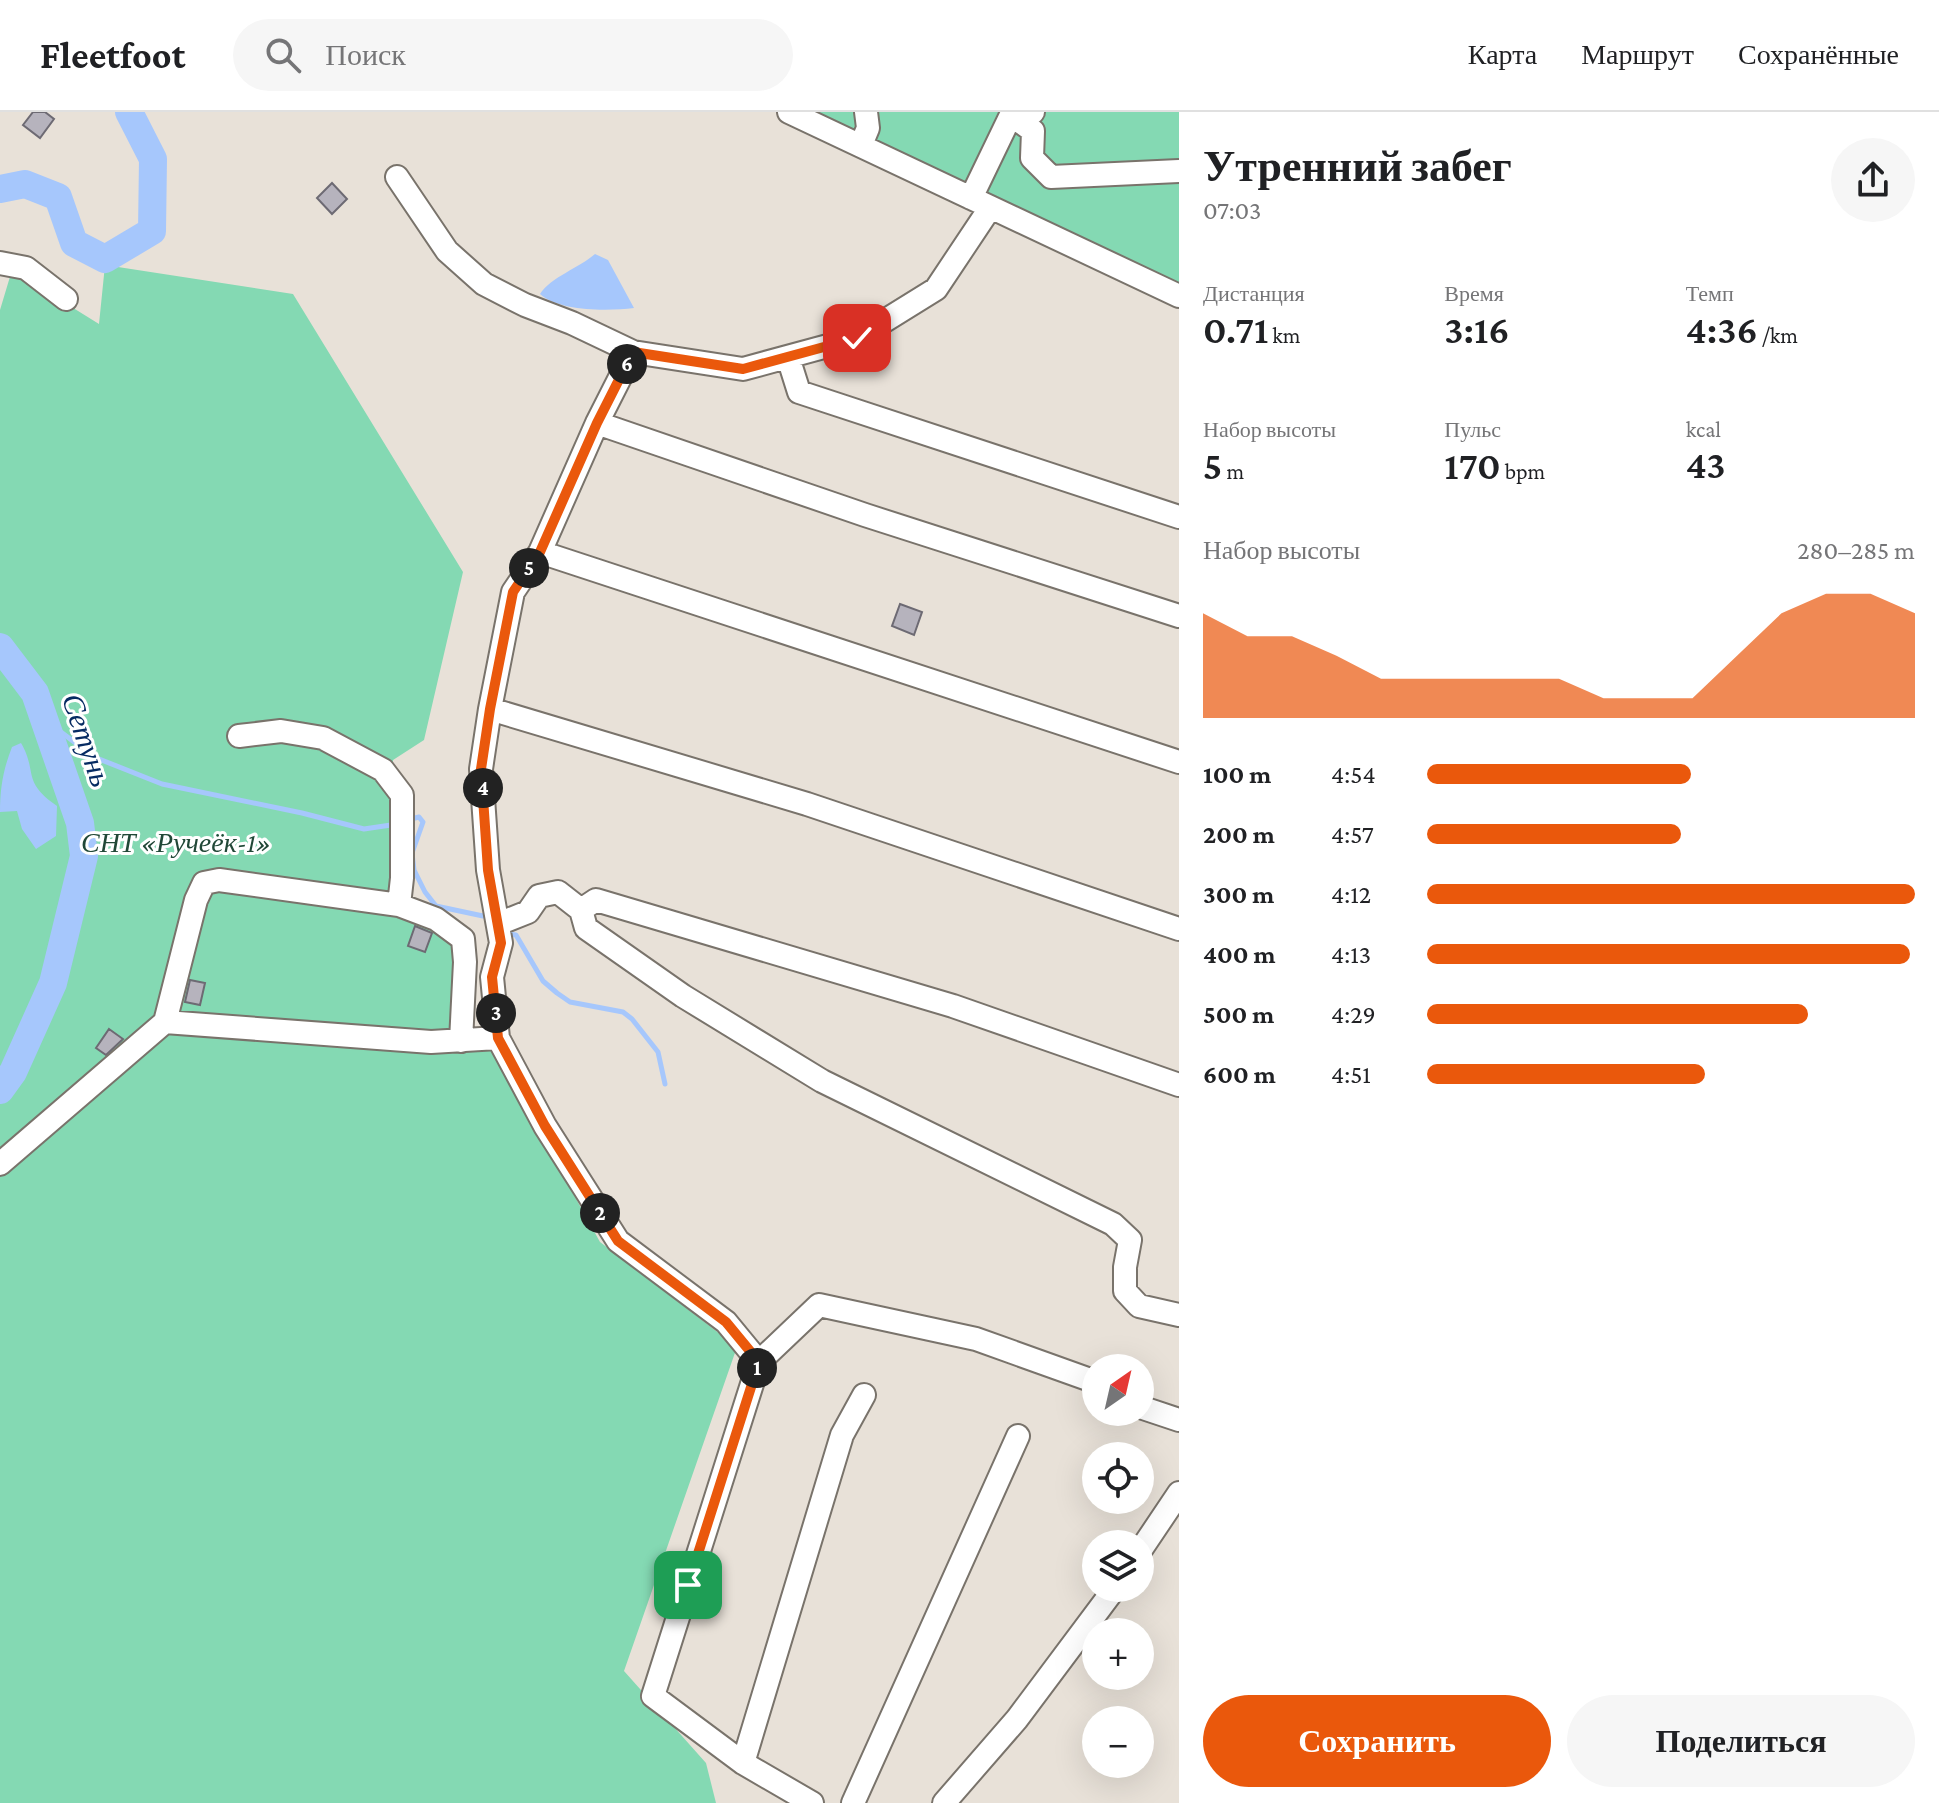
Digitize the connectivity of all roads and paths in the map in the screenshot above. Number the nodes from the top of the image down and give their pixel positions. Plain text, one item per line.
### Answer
1 (789, 112) edge
2 (866, 112) edge
3 (1033, 112) edge
4 (1011, 115) junction
5 (861, 145) junction
6 (1179, 171) edge
7 (397, 177) dead end
8 (980, 203) junction
9 (0, 263) edge
10 (1179, 296) edge
11 (66, 299) dead end
12 (633, 352) junction
13 (788, 357) junction
14 (597, 423) junction
15 (1179, 517) edge
16 (540, 552) junction
17 (1179, 616) edge
18 (490, 709) junction
19 (239, 736) dead end
20 (1179, 762) edge
21 (399, 905) junction
22 (581, 910) junction
23 (498, 924) junction
24 (1179, 929) edge
25 (165, 1022) junction
26 (498, 1038) junction
27 (461, 1041) junction
28 (1179, 1085) edge
29 (0, 1164) edge
30 (1179, 1315) edge
31 (759, 1362) junction
32 (1082, 1377) edge
33 (864, 1395) dead end
34 (1154, 1412) edge
35 (1179, 1420) edge
36 (1018, 1436) dead end
37 (1179, 1493) edge
38 (1154, 1530) edge
39 (1105, 1602) edge
40 (743, 1763) junction
41 (812, 1803) edge
42 (853, 1803) edge
43 (944, 1803) edge

1 - 5 street
2 - 5 street
3 - 4 street
4 - 6 street
4 - 8 street
5 - 8 street
7 - 12 street
8 - 10 street
8 - 13 street
9 - 11 street
12 - 13 street
12 - 14 street
13 - 15 street
14 - 16 street
14 - 17 street
16 - 18 street
16 - 20 street
18 - 23 street
18 - 24 street
19 - 21 street
21 - 25 street
21 - 27 street
22 - 23 street
22 - 28 street
22 - 30 street
23 - 26 street
25 - 27 street
25 - 29 street
26 - 27 street
26 - 31 street
31 - 32 street
31 - 40 street
33 - 40 street
34 - 35 street
36 - 42 street
37 - 38 street
39 - 43 street
40 - 41 street

